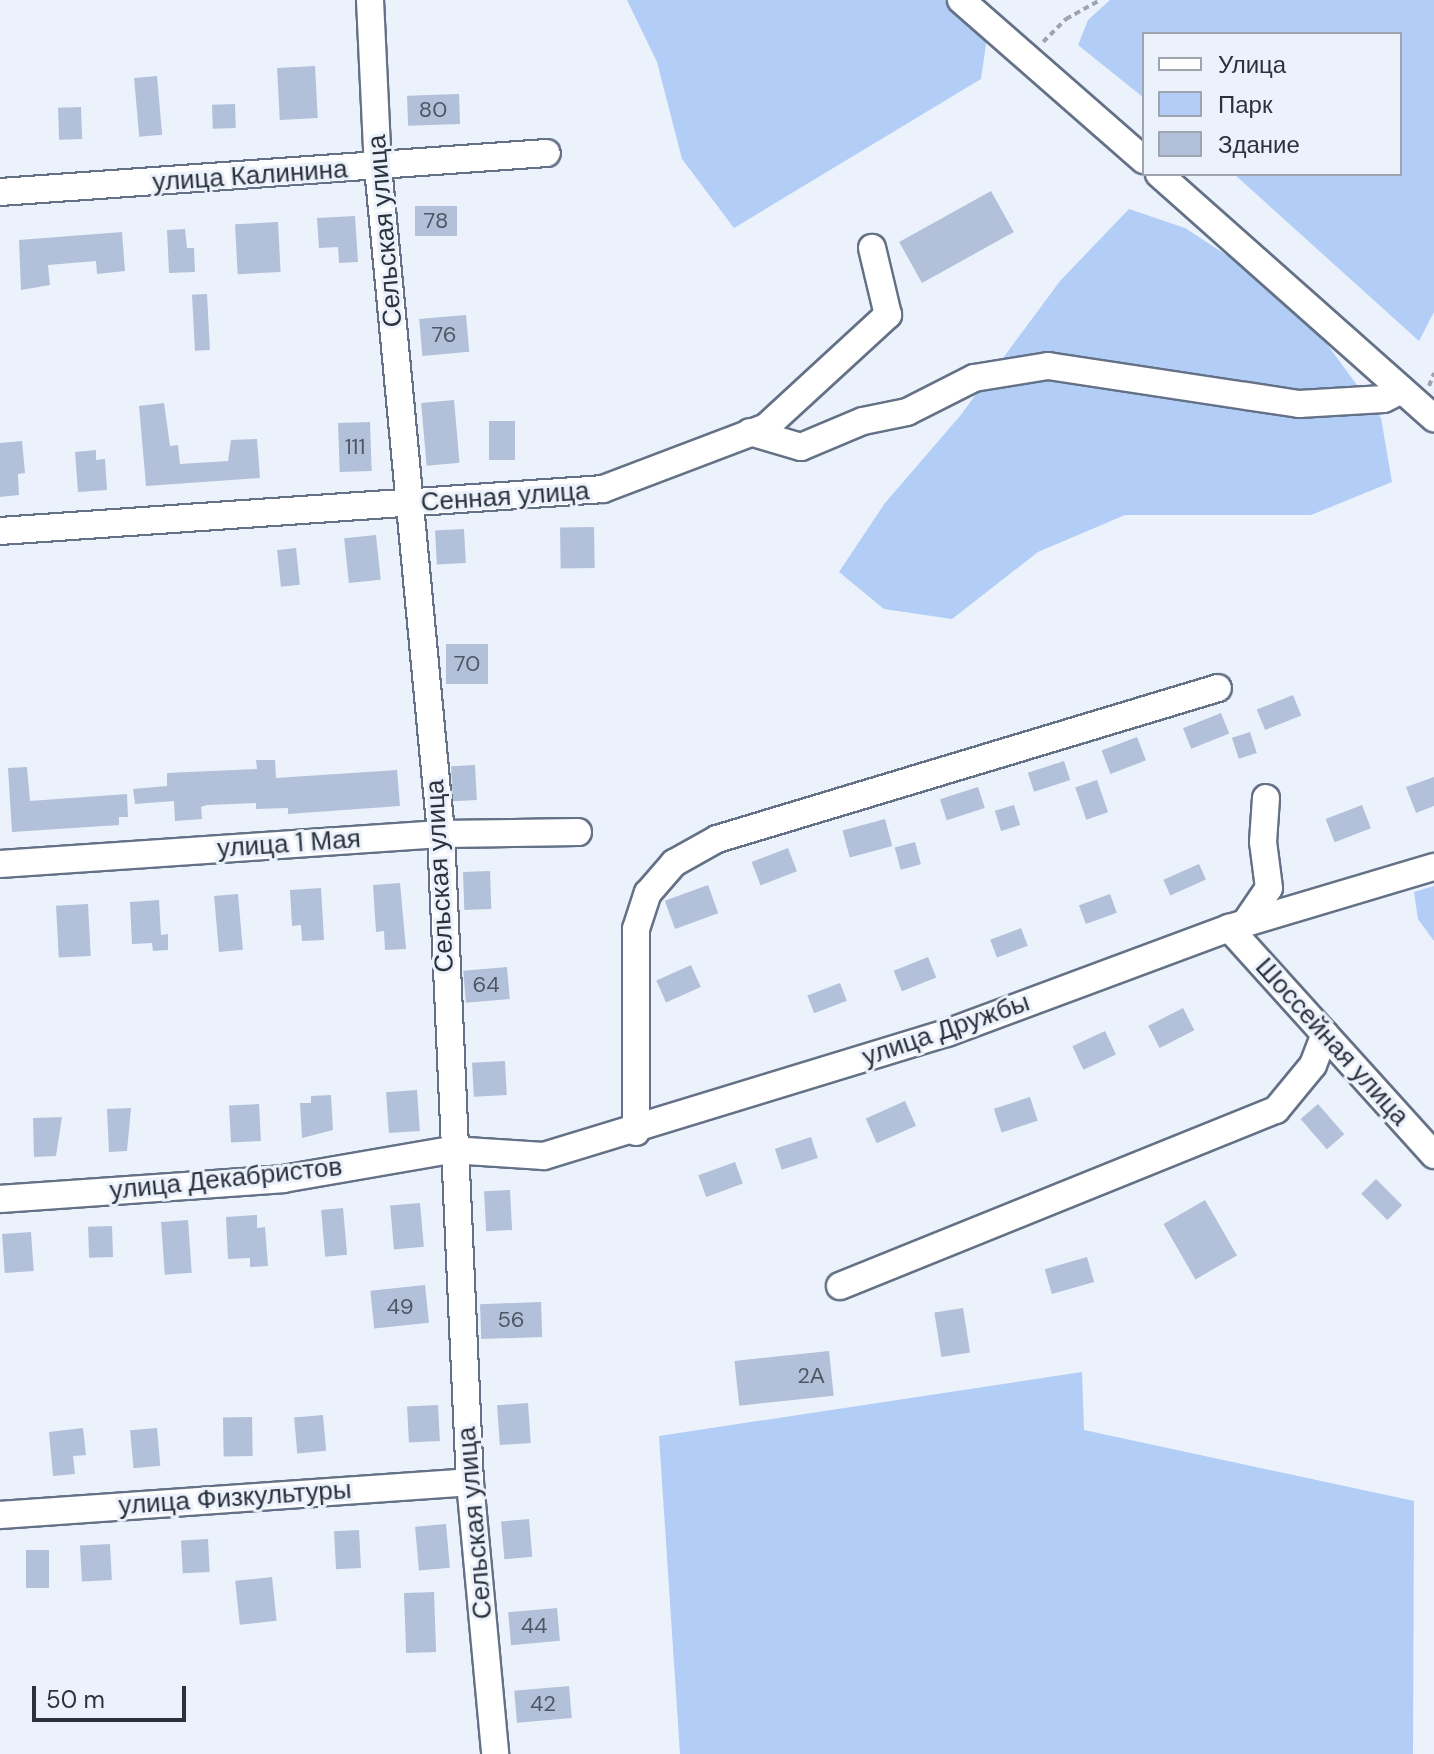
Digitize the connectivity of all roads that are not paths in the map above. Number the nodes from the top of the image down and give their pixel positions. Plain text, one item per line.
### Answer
1 (370, 0) edge
2 (961, 0) edge
3 (547, 153) dead end
4 (1142, 158) edge
5 (378, 167) junction
6 (1161, 176) edge
7 (0, 192) edge
8 (872, 248) dead end
9 (1402, 390) junction
10 (1434, 418) edge
11 (750, 432) junction
12 (410, 504) junction
13 (0, 531) edge
14 (1218, 688) dead end
15 (1266, 798) dead end
16 (578, 832) dead end
17 (441, 834) junction
18 (0, 864) edge
19 (1434, 867) edge
20 (1237, 925) junction
21 (1325, 1034) junction
22 (636, 1132) junction
23 (451, 1150) junction
24 (1434, 1155) edge
25 (0, 1199) edge
26 (840, 1286) dead end
27 (470, 1482) junction
28 (0, 1515) edge
29 (495, 1754) edge

1 - 5 street, Сельская улица
2 - 4 street
3 - 5 street, улица Калинина
5 - 7 street, улица Калинина
5 - 12 street, Сельская улица
6 - 9 street
8 - 11 street, Сенная улица
9 - 10 street
9 - 11 street
11 - 12 street, Сенная улица
12 - 13 street, Сенная улица
12 - 17 street, Сельская улица
14 - 22 street
15 - 20 street
16 - 17 street, улица 1 Мая
17 - 18 street, улица 1 Мая
17 - 23 street, Сельская улица
19 - 20 street, улица Дружбы
20 - 21 street, Шоссейная улица
20 - 22 street, улица Дружбы
21 - 24 street, Шоссейная улица
21 - 26 street
22 - 23 street, улица Дружбы
23 - 25 street, улица Декабристов
23 - 27 street, Сельская улица
27 - 28 street, улица Физкультуры
27 - 29 street, Сельская улица

